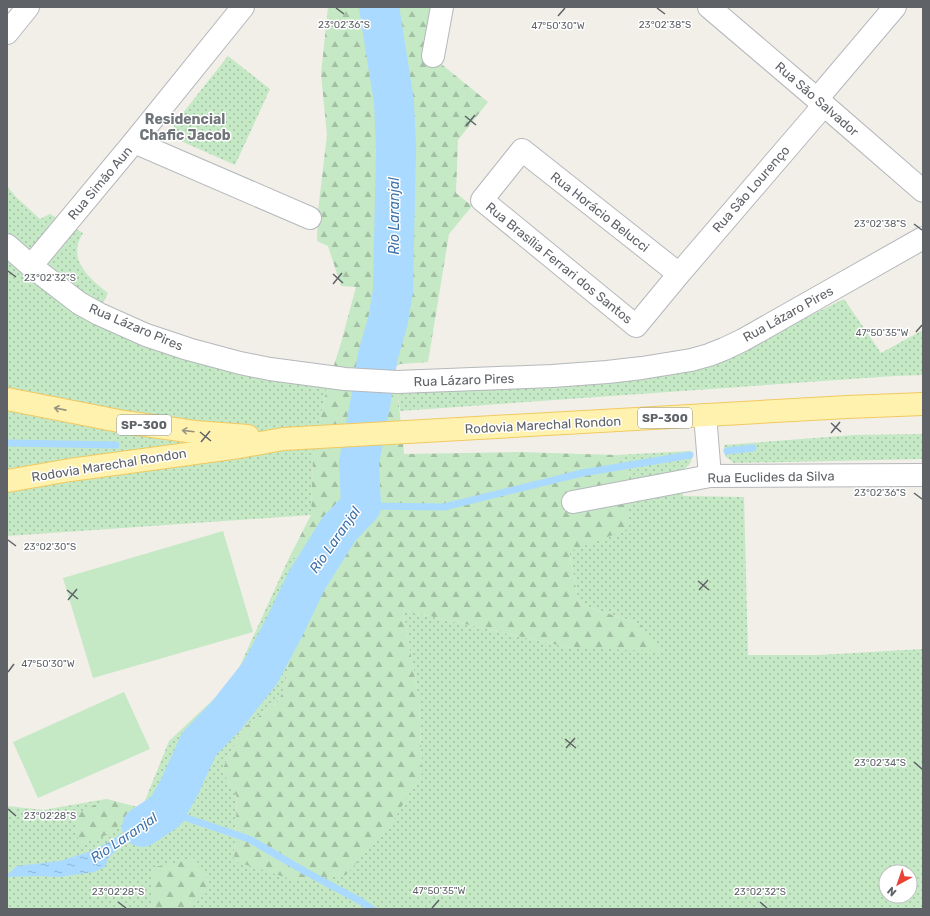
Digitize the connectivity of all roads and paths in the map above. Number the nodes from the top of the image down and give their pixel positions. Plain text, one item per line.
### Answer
1 (28, 7) edge
2 (243, 7) edge
3 (442, 7) edge
4 (709, 7) edge
5 (895, 7) edge
6 (7, 33) edge
7 (433, 56) dead end
8 (820, 102) junction
9 (134, 142) junction
10 (522, 150) joint
11 (923, 191) edge
12 (310, 218) dead end
13 (923, 238) edge
14 (7, 245) edge
15 (31, 266) junction
16 (679, 274) junction
17 (636, 326) joint
18 (7, 399) edge
19 (923, 404) edge
20 (705, 415) junction
21 (283, 440) junction
22 (923, 475) edge
23 (710, 476) junction
24 (7, 481) edge
25 (573, 502) dead end

1 - 6 street
2 - 9 street, Rua Simão Aun
3 - 7 street
4 - 8 street, Rua São Salvador
5 - 8 street, Rua São Lourenço
8 - 11 street, Rua São Salvador
8 - 16 street, Rua São Lourenço
9 - 12 street
9 - 15 street, Rua Simão Aun
10 - 16 street, Rua Horácio Belucci
10 - 17 street, Rua Brasília Ferrari dos Santos
13 - 15 street, Rua Lázaro Pires
14 - 15 street, Rua Lázaro Pires
16 - 17 street, Rua São Lourenço
21 -> 18 main road, Rodovia Marechal Rondon / SP-300
19 - 20 main road, Rodovia Marechal Rondon / SP-300
20 - 21 main road, Rodovia Marechal Rondon / SP-300
20 - 23 street
21 - 24 main road, Rodovia Marechal Rondon / SP-300
22 - 23 street, Rua Euclides da Silva
23 - 25 street, Rua Euclides da Silva

